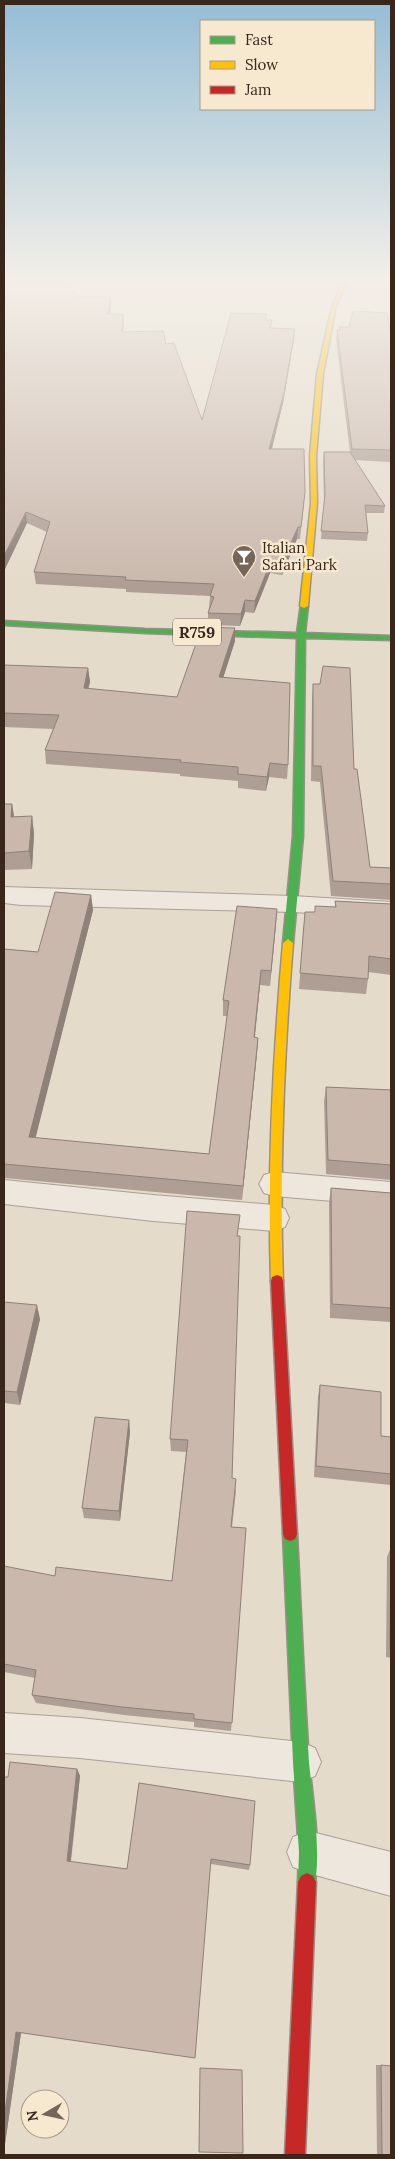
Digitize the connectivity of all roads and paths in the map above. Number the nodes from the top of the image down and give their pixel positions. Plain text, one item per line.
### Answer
1 (319, 382) edge
2 (4, 622) edge
3 (301, 635) junction
4 (391, 638) edge
5 (4, 895) edge
6 (293, 904) junction
7 (391, 910) edge
8 (274, 1184) junction
9 (4, 1192) edge
10 (391, 1194) edge
11 (274, 1218) junction
12 (4, 1733) edge
13 (301, 1762) junction
14 (308, 1852) junction
15 (391, 1874) edge
16 (295, 2155) edge

1 - 3 street
2 - 3 street, R759
3 - 4 street, R759
3 - 6 street
5 - 6 street
6 - 7 street
6 - 8 street
8 - 10 street
8 - 11 street
9 - 11 street
11 - 13 street
12 - 13 street
13 - 14 street
14 - 15 street
14 - 16 street

